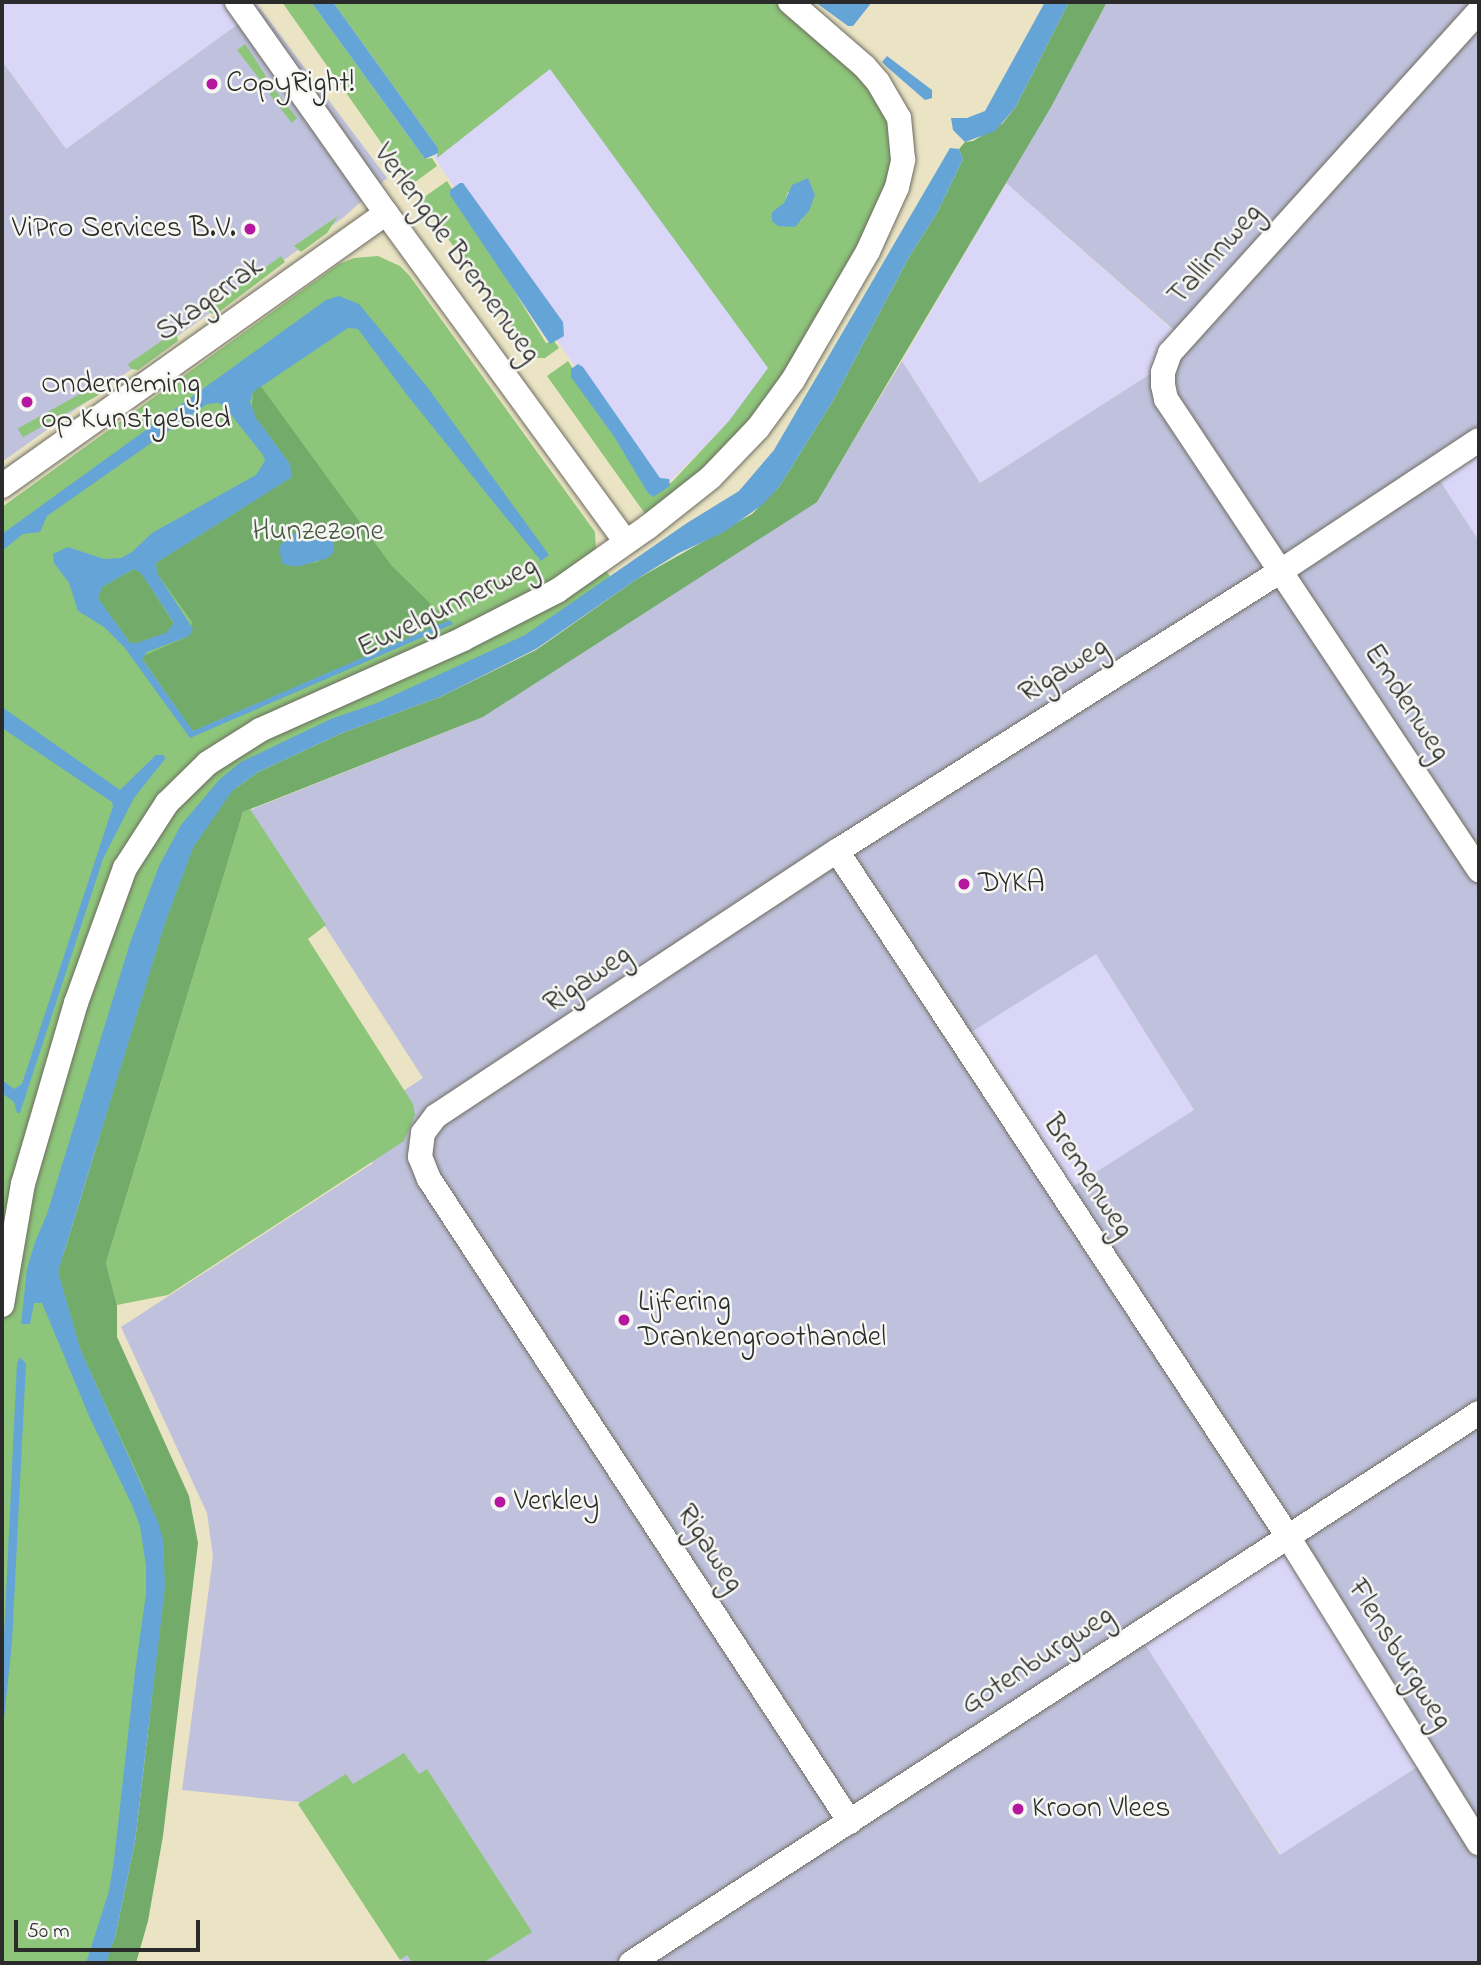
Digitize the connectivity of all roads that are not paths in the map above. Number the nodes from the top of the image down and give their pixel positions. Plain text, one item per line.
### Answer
1 (237, 2) edge
2 (790, 2) edge
3 (1479, 11) edge
4 (386, 213) junction
5 (1479, 440) edge
6 (2, 486) edge
7 (626, 541) junction
8 (1281, 571) junction
9 (838, 851) junction
10 (1479, 870) edge
11 (2, 1305) edge
12 (1479, 1413) edge
13 (1287, 1535) junction
14 (850, 1822) junction
15 (1479, 1843) edge
16 (631, 1963) edge

1 - 4 street, Verlengde Bremenweg
2 - 7 street, Euvelgunnerweg
3 - 8 street, Tallinnweg
4 - 6 street, Skagerrak
4 - 7 street, Verlengde Bremenweg
5 - 8 street, Rigaweg
7 - 11 street, Euvelgunnerweg
8 - 9 street, Rigaweg
8 - 10 street, Emdenweg
9 - 13 street, Bremenweg
9 - 14 street, Rigaweg
12 - 13 street, Gotenburgweg
13 - 14 street, Gotenburgweg
13 - 15 street, Flensburgweg
14 - 16 street, Gotenburgweg

